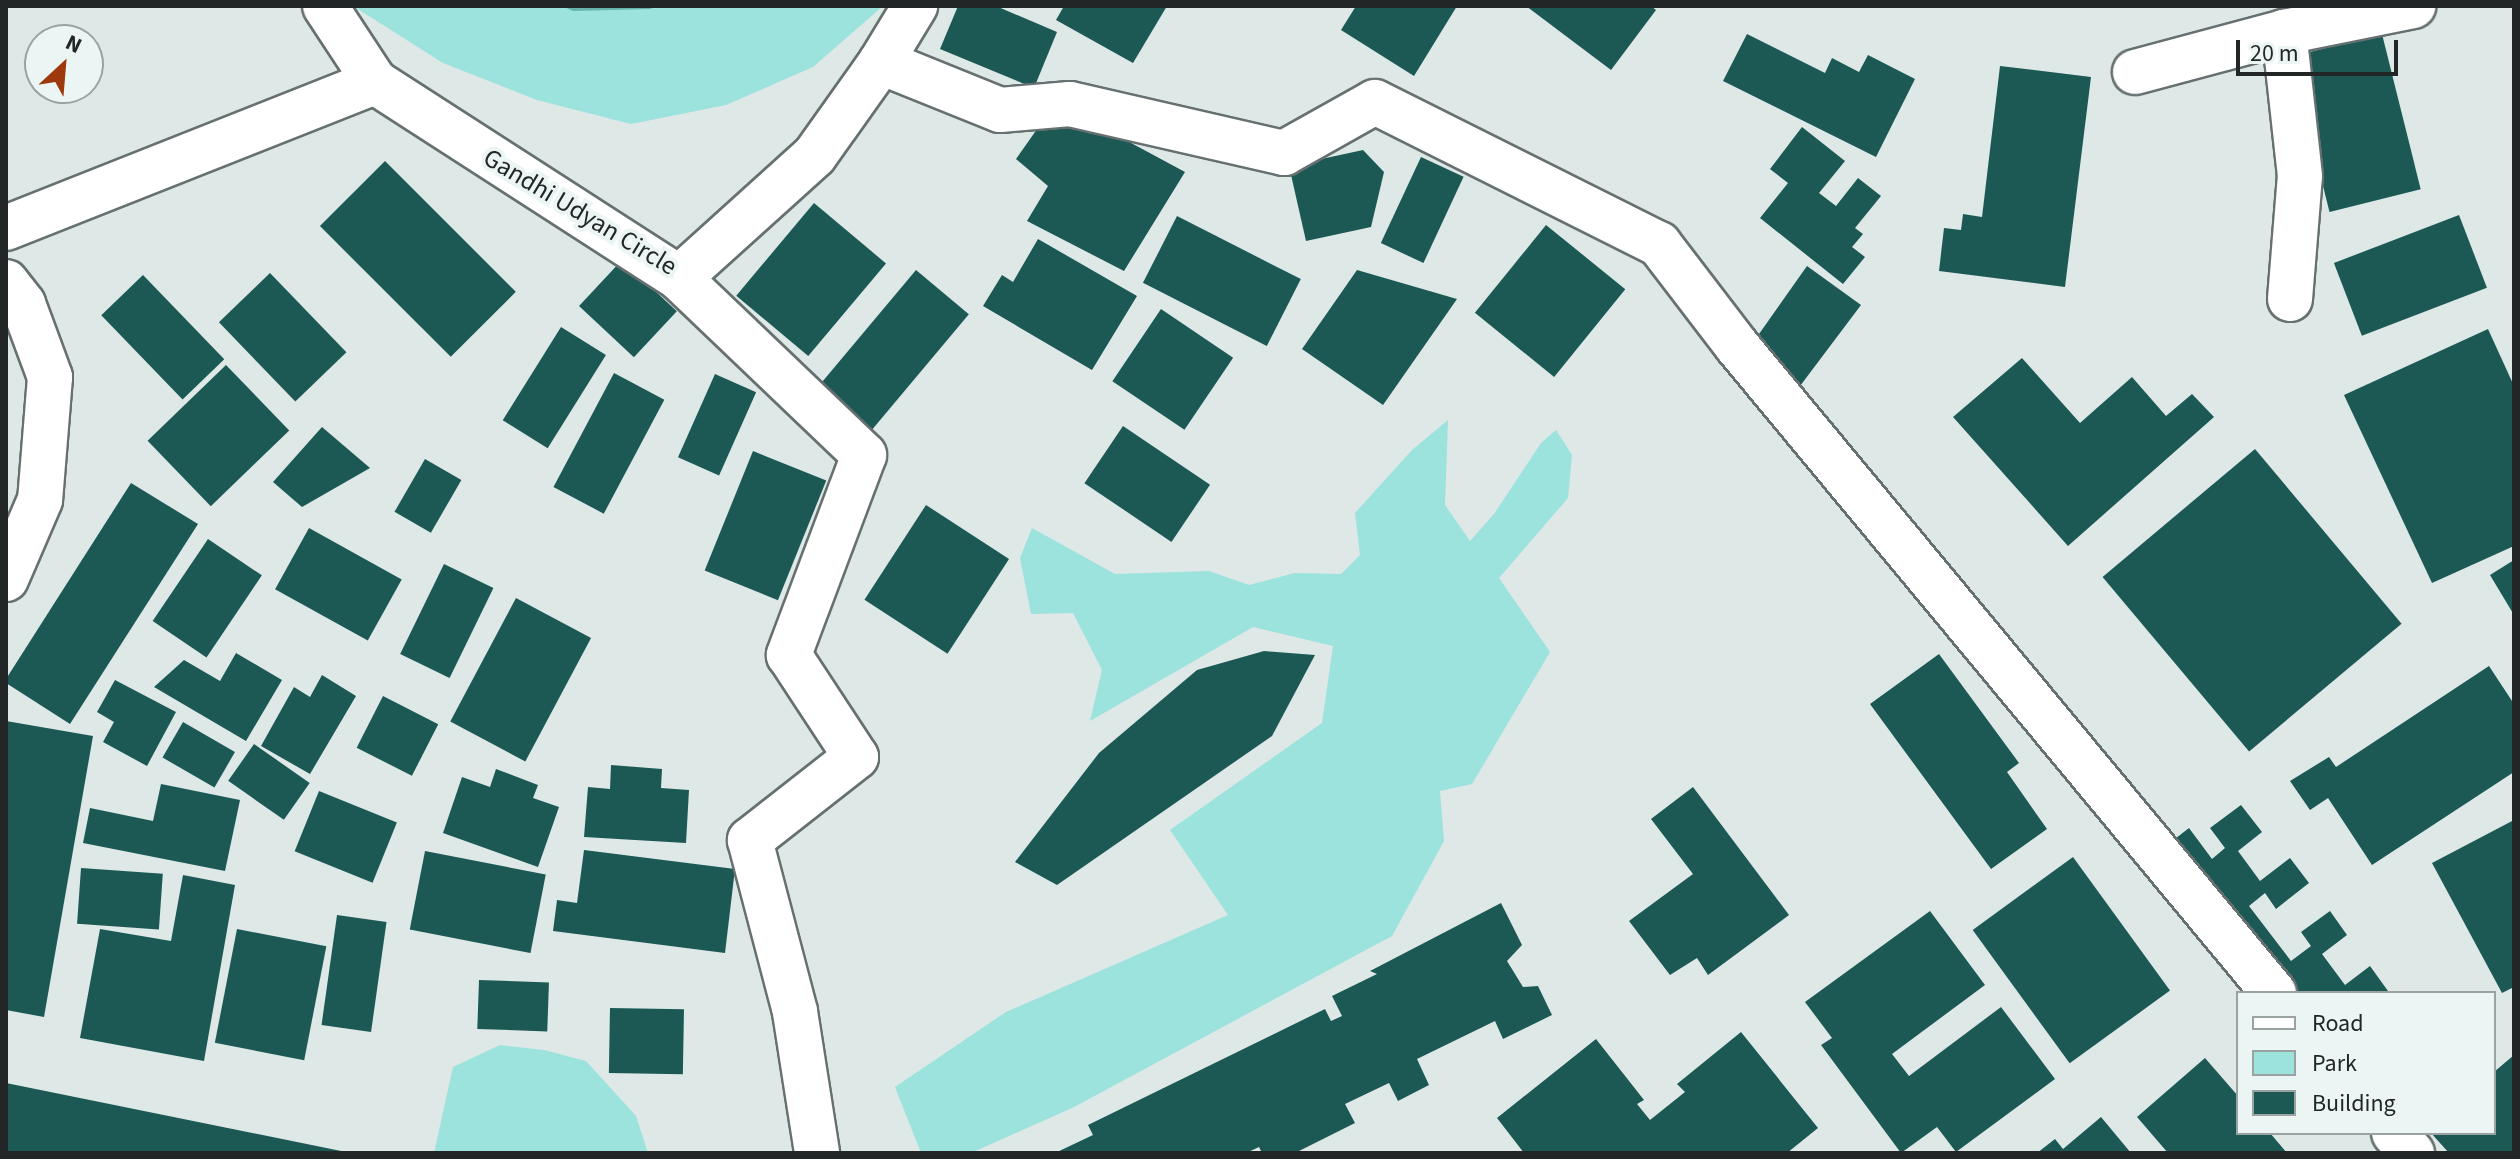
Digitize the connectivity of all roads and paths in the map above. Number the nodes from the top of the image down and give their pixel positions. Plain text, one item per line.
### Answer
1 (325, 6) edge
2 (915, 6) edge
3 (2413, 6) edge
4 (2284, 32) junction
5 (881, 62) junction
6 (2135, 72) dead end
7 (375, 82) junction
8 (6, 228) edge
9 (679, 278) junction
10 (6, 282) edge
11 (2290, 299) dead end
12 (6, 579) edge
13 (2272, 991) edge
14 (2396, 1135) edge
15 (817, 1153) edge
16 (2412, 1153) edge

1 - 7 street, Gandhi Udyan Circle
2 - 5 street, Gandhi Udyan Circle
3 - 4 street
4 - 6 street
4 - 11 street
5 - 9 street, Gandhi Udyan Circle
5 - 13 street
7 - 8 street
7 - 9 street, Gandhi Udyan Circle
9 - 15 street
10 - 12 street
14 - 16 street

